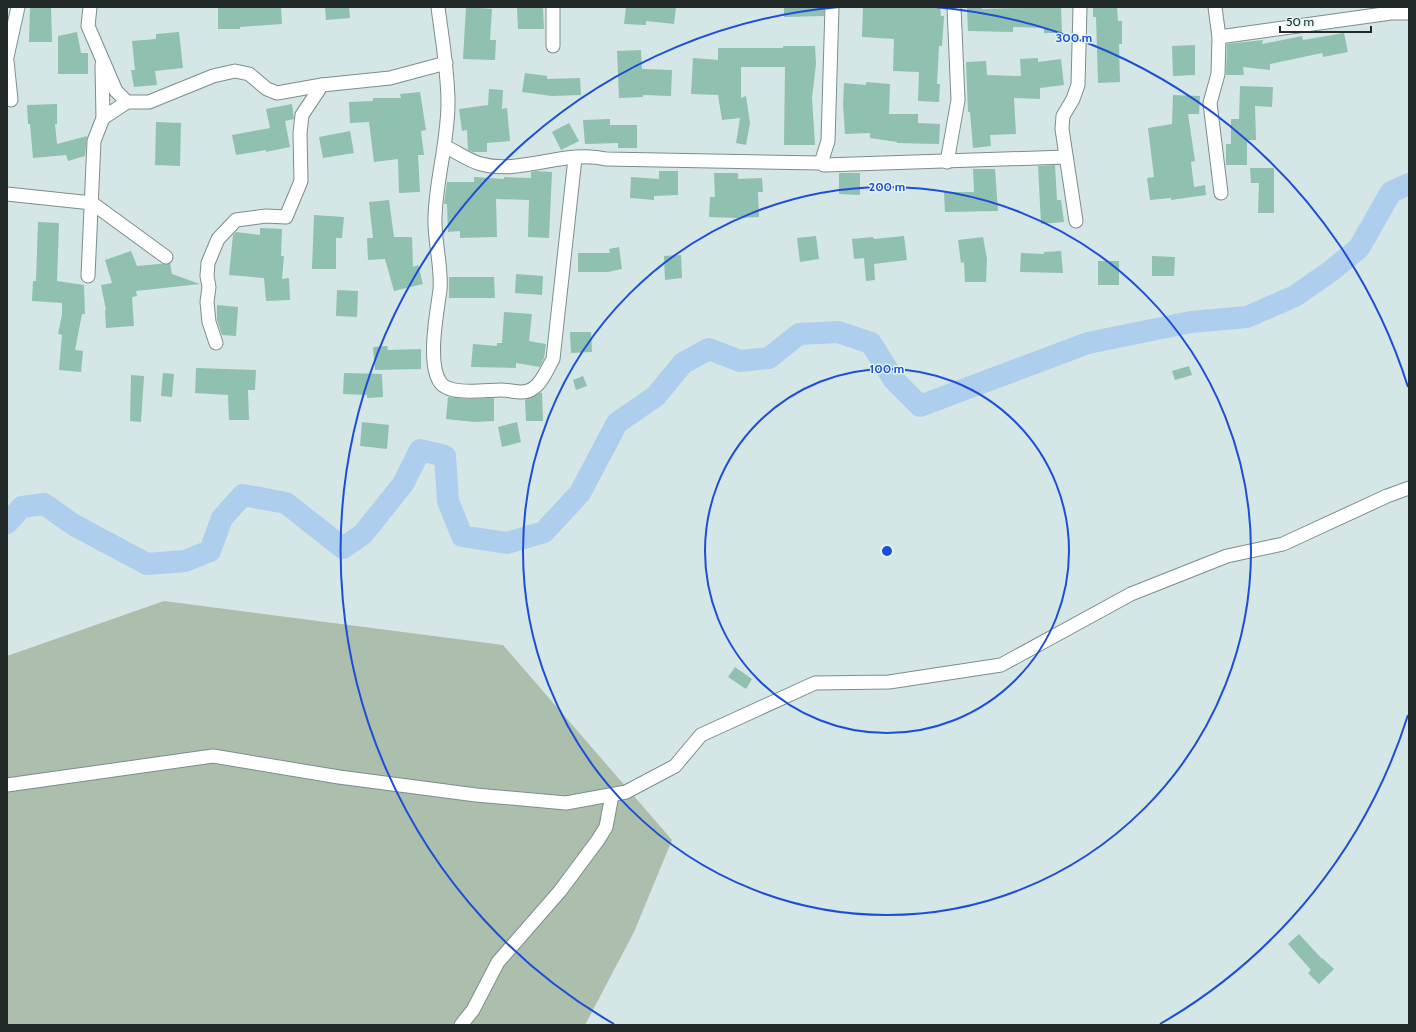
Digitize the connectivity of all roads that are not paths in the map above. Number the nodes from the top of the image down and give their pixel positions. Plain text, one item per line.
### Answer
1 (18, 7) edge
2 (90, 7) edge
3 (438, 7) edge
4 (553, 7) edge
5 (832, 7) edge
6 (954, 7) edge
7 (1080, 7) edge
8 (1215, 7) edge
9 (1389, 10) edge
10 (1376, 12) edge
11 (1409, 13) edge
12 (1219, 37) junction
13 (553, 46) dead end
14 (7, 57) edge
15 (102, 57) junction
16 (7, 62) edge
17 (446, 63) junction
18 (322, 85) junction
19 (11, 100) dead end
20 (127, 102) junction
21 (103, 118) junction
22 (446, 147) junction
23 (1066, 157) junction
24 (574, 158) junction
25 (947, 162) junction
26 (821, 163) junction
27 (1221, 193) dead end
28 (7, 194) edge
29 (92, 203) junction
30 (1076, 221) dead end
31 (166, 257) dead end
32 (88, 276) dead end
33 (216, 343) dead end
34 (1409, 488) edge
35 (7, 784) edge
36 (612, 795) junction
37 (461, 1025) edge

1 - 14 street
2 - 15 street
3 - 17 street
4 - 13 street
5 - 26 street
6 - 25 street
7 - 23 street
8 - 12 street
9 - 10 street
9 - 11 street
10 - 12 street
12 - 27 street
15 - 20 street
15 - 21 street
16 - 19 street
17 - 18 street
17 - 22 street
18 - 20 street
18 - 33 street
20 - 21 street
21 - 29 street
22 - 24 street
22 - 24 street
23 - 25 street
23 - 30 street
24 - 26 street
25 - 26 street
28 - 29 street
29 - 31 street
29 - 32 street
34 - 36 street
35 - 36 street
36 - 37 street

